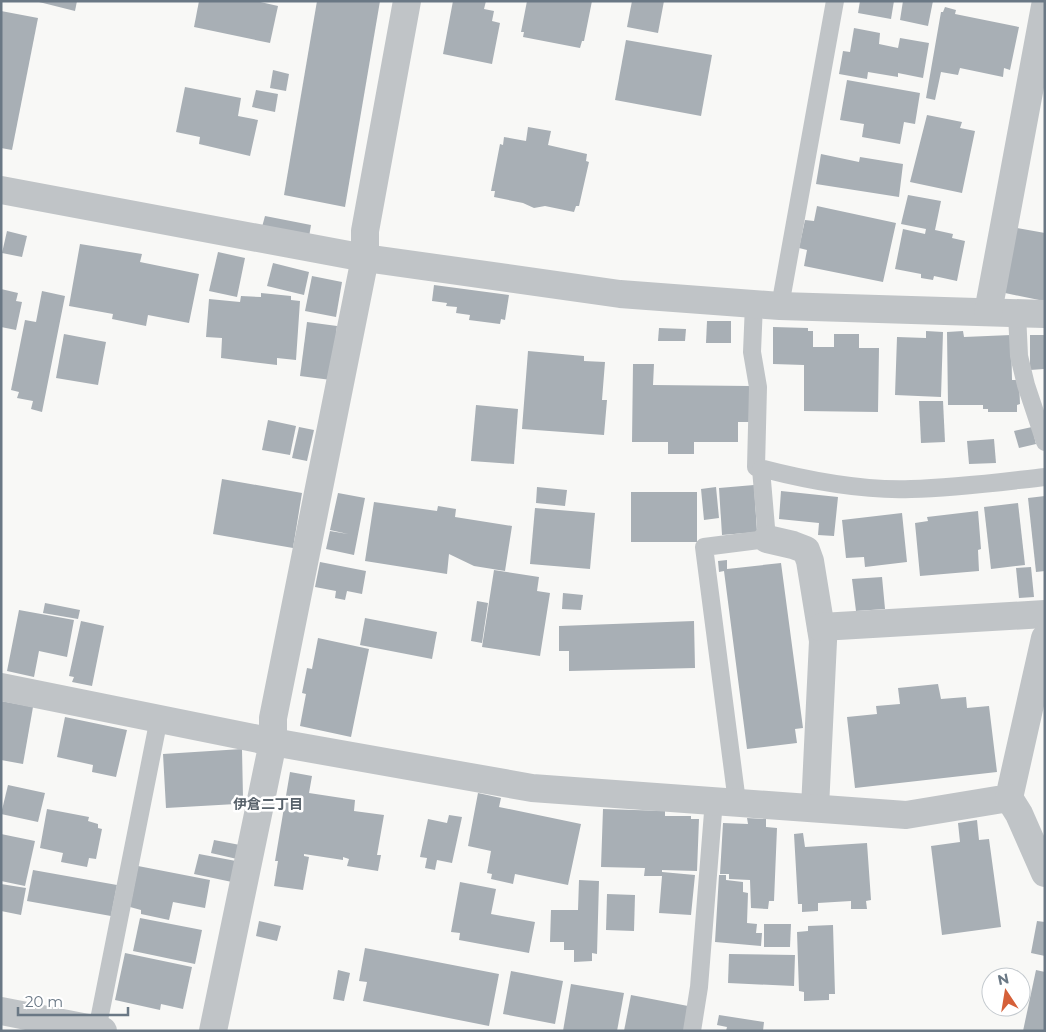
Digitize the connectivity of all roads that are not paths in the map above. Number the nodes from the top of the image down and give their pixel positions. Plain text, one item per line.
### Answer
1 (407, 1) edge
2 (835, 1) edge
3 (1045, 6) edge
4 (1, 190) edge
5 (365, 258) junction
6 (767, 305) junction
7 (988, 312) junction
8 (1017, 313) junction
9 (1045, 314) edge
10 (1045, 442) edge
11 (761, 469) junction
12 (1045, 477) edge
13 (767, 539) junction
14 (1045, 614) edge
15 (821, 627) junction
16 (1045, 638) edge
17 (1, 687) edge
18 (160, 718) junction
19 (273, 742) junction
20 (1009, 798) junction
21 (725, 801) junction
22 (815, 808) junction
23 (1045, 874) edge
24 (1, 1011) edge
25 (100, 1030) edge
26 (213, 1031) edge
27 (692, 1031) edge

1 - 5 street
2 - 6 lane
3 - 7 street
4 - 5 street
5 - 6 street
5 - 19 street
6 - 7 street
6 - 11 lane
7 - 8 street
8 - 9 street
8 - 10 lane
11 - 12 lane
11 - 13 lane
13 - 15 street
13 - 21 lane
14 - 15 street
15 - 22 street
16 - 20 street
17 - 18 street
18 - 19 street
18 - 25 lane
19 - 21 street
19 - 26 street
20 - 22 street
20 - 23 street
21 - 22 street
21 - 27 lane
24 - 25 street

